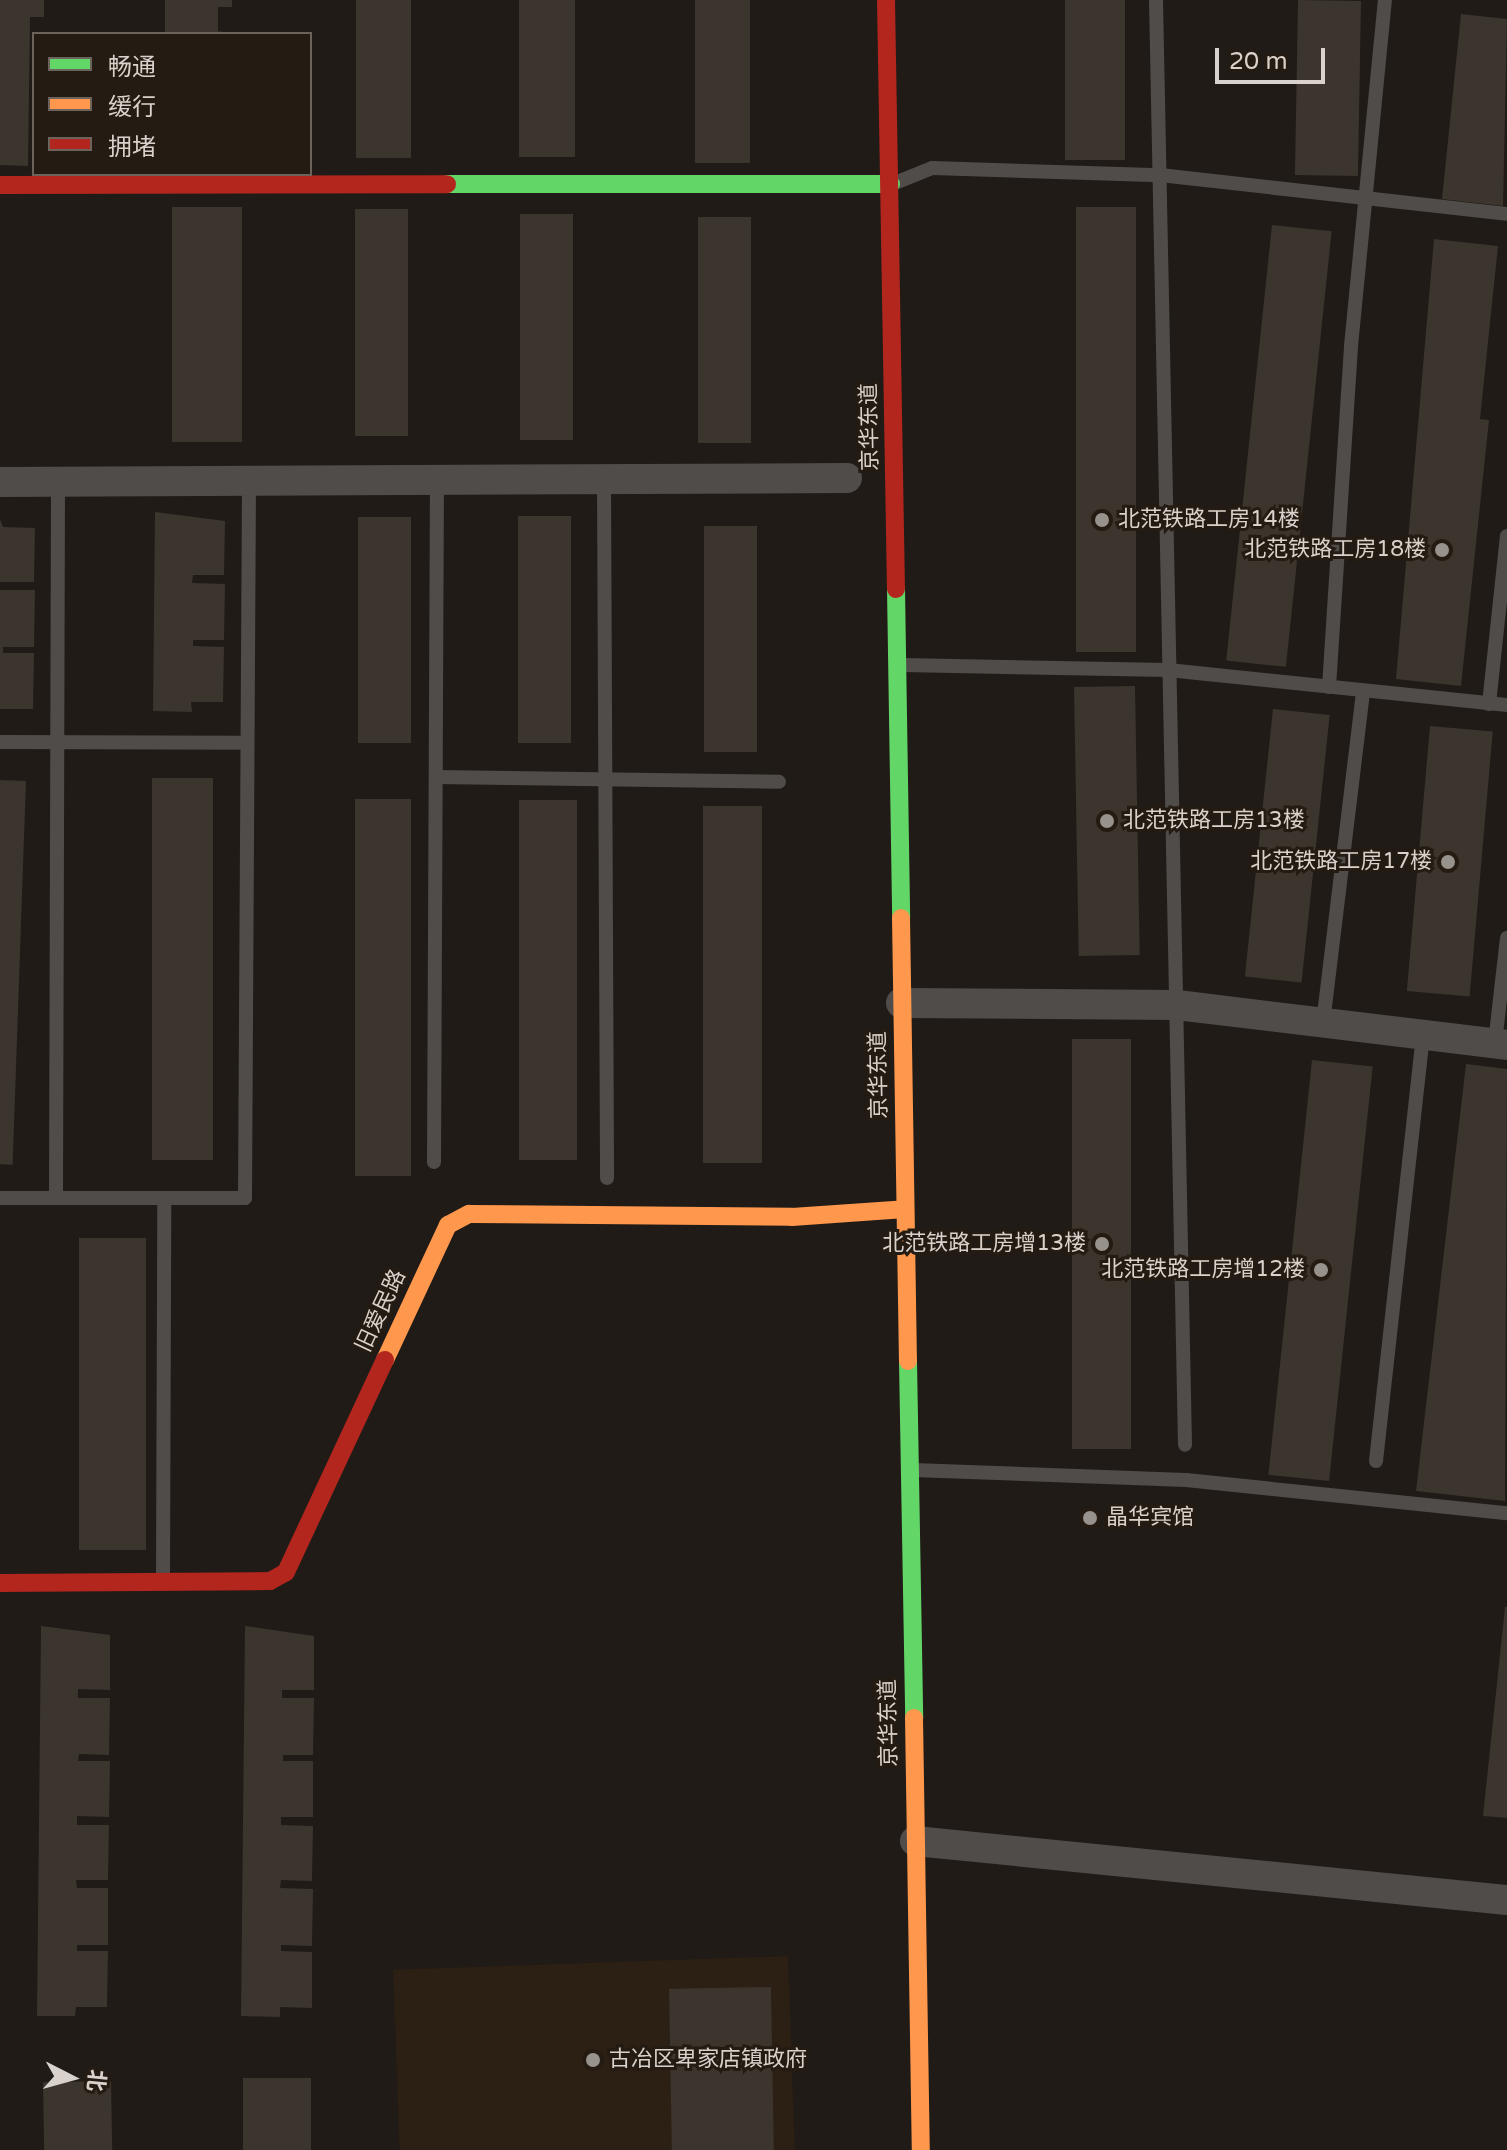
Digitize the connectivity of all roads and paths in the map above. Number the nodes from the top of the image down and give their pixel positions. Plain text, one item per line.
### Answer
1 (886, 0) edge
2 (1156, 0) edge
3 (1385, 0) edge
4 (1160, 175) junction
5 (891, 184) junction
6 (0, 185) edge
7 (1366, 199) junction
8 (1507, 214) edge
9 (847, 478) dead end
10 (249, 479) junction
11 (437, 479) junction
12 (604, 479) junction
13 (0, 482) edge
14 (58, 483) junction
15 (1507, 536) edge
16 (897, 665) junction
17 (1168, 670) junction
18 (1329, 687) junction
19 (1363, 691) junction
20 (1489, 704) junction
21 (1507, 705) edge
22 (0, 742) edge
23 (59, 742) junction
24 (247, 743) junction
25 (436, 777) junction
26 (605, 778) junction
27 (779, 782) dead end
28 (1507, 938) edge
29 (901, 1003) junction
30 (1177, 1005) junction
31 (1323, 1023) junction
32 (1423, 1035) junction
33 (1501, 1044) edge
34 (434, 1162) dead end
35 (607, 1178) dead end
36 (0, 1198) edge
37 (56, 1198) junction
38 (164, 1198) junction
39 (905, 1209) junction
40 (1185, 1445) dead end
41 (1376, 1461) dead end
42 (909, 1470) junction
43 (1507, 1513) edge
44 (163, 1580) junction
45 (0, 1583) edge
46 (915, 1841) junction
47 (1507, 1900) edge
48 (921, 2150) edge

1 - 5 main road, 京华东道
2 - 4 lane
3 - 7 lane
4 - 5 lane
4 - 7 lane
4 - 17 lane
5 - 6 main road
5 - 16 main road, 京华东道
7 - 8 lane
7 - 18 lane
9 - 12 street
10 - 11 street
10 - 14 street
10 - 24 lane
11 - 12 street
11 - 25 lane
12 - 26 lane
13 - 14 street
14 - 23 lane
15 - 20 lane
16 - 17 lane
16 - 29 main road, 京华东道
17 - 18 lane
17 - 30 lane
18 - 19 lane
19 - 20 lane
19 - 31 lane
20 - 21 lane
22 - 23 lane
23 - 24 lane
23 - 37 lane
24 - 38 lane
25 - 26 lane
25 - 34 lane
26 - 27 lane
26 - 35 lane
28 - 33 lane
29 - 30 street
29 - 39 main road, 京华东道
30 - 31 street
30 - 40 lane
31 - 32 street
32 - 33 street
32 - 41 lane
36 - 37 lane
37 - 38 lane
38 - 44 lane
39 - 42 main road, 京华东道
39 - 44 main road, 旧爱民路
42 - 43 lane
42 - 46 main road, 京华东道
44 - 45 main road, 旧爱民路
46 - 47 street
46 - 48 main road, 京华东道

